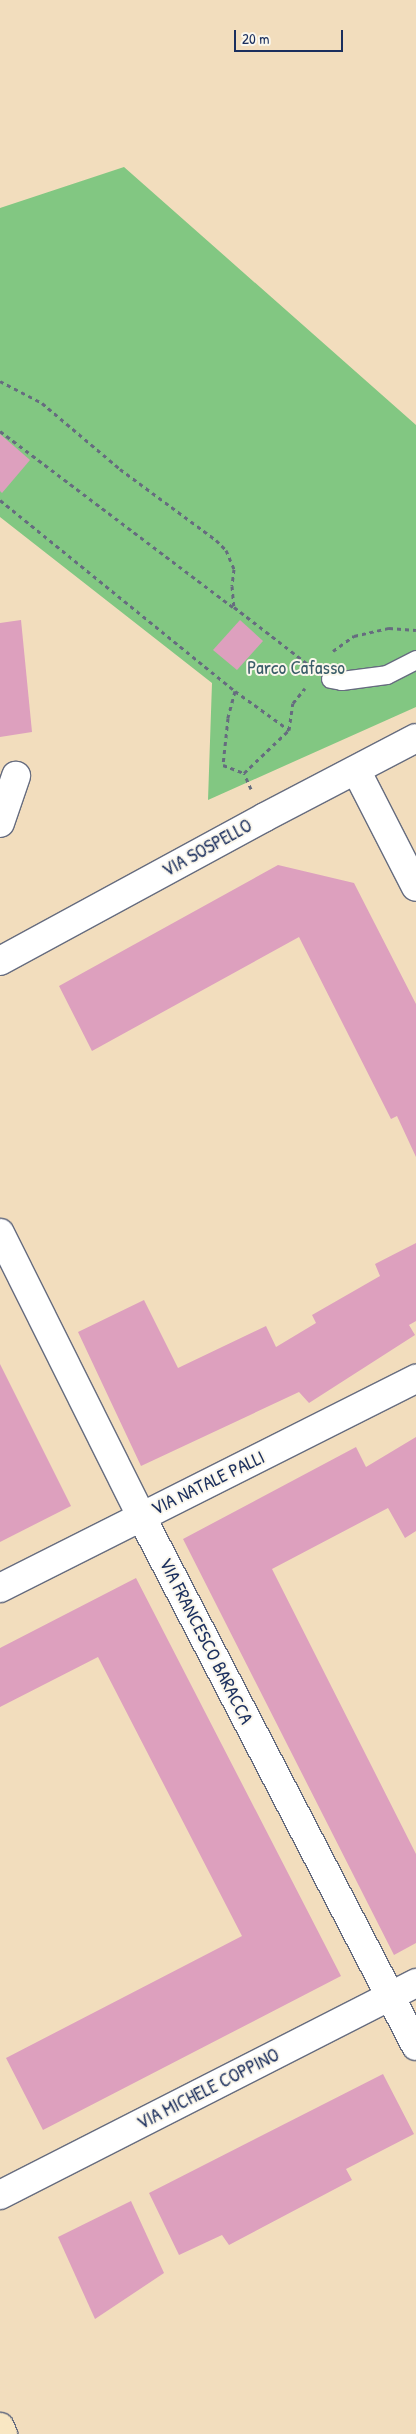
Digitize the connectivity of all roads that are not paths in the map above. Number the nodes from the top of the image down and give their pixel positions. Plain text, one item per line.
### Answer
1 (416, 660) edge
2 (331, 679) dead end
3 (416, 738) edge
4 (356, 770) junction
5 (16, 776) dead end
6 (0, 823) edge
7 (416, 888) edge
8 (0, 961) edge
9 (0, 1233) edge
10 (416, 1379) edge
11 (141, 1516) junction
12 (0, 1588) edge
13 (416, 1983) edge
14 (391, 1996) junction
15 (416, 2046) edge
16 (0, 2194) edge
17 (0, 2428) edge
18 (3, 2434) edge

1 - 2 lane
3 - 4 street, VIA SOSPELLO
4 - 7 street
4 - 8 street, VIA SOSPELLO
5 - 6 street
9 - 11 street, VIA FRANCESCO BARACCA
10 - 11 street, VIA NATALE PALLI
11 - 12 street, VIA NATALE PALLI
11 - 14 street, VIA FRANCESCO BARACCA
13 - 14 street, VIA MICHELE COPPINO
14 - 15 street, VIA FRANCESCO BARACCA
14 - 16 street, VIA MICHELE COPPINO
17 - 18 street

